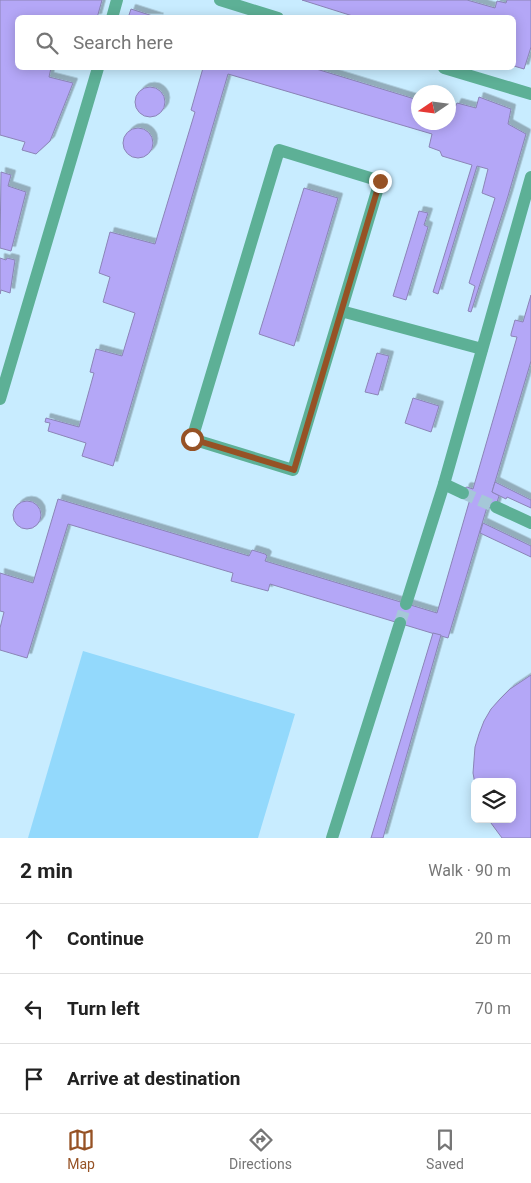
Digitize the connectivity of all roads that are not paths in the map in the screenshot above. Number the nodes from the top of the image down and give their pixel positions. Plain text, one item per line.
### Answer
1 (117, 0) edge
2 (220, 0) edge
3 (113, 15) edge
4 (268, 15) edge
5 (97, 70) edge
6 (451, 70) edge
7 (531, 94) edge
8 (531, 177) edge
9 (341, 311) junction
10 (482, 349) junction
11 (0, 399) edge
12 (444, 484) junction
13 (463, 493) tunnel mouth
14 (496, 507) tunnel mouth
15 (531, 523) edge
16 (406, 604) tunnel mouth
17 (400, 623) tunnel mouth
18 (332, 838) edge

1 - 3 lane
2 - 4 lane
5 - 11 lane
6 - 7 lane
8 - 10 lane
9 - 9 lane
9 - 10 lane
10 - 12 lane
12 - 13 lane
12 - 16 lane
14 - 15 lane
17 - 18 lane

